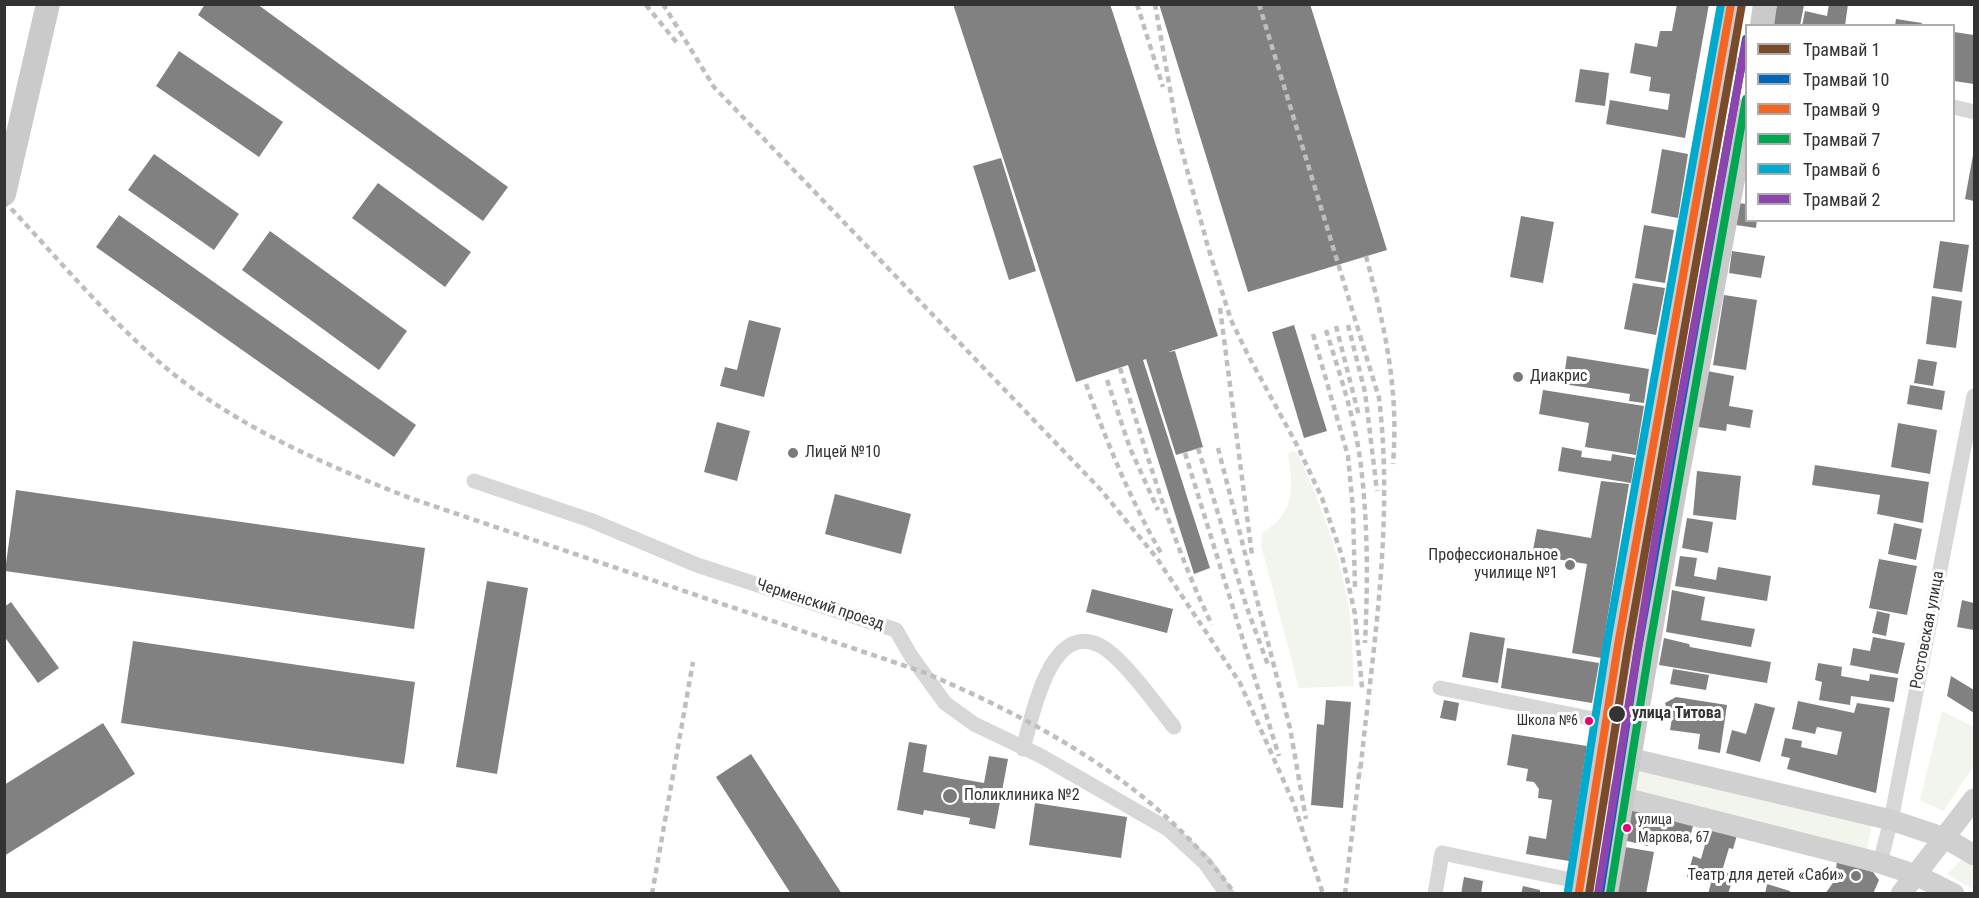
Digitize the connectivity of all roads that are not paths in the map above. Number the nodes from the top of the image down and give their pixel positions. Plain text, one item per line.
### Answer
1 (48, 4) edge
2 (1732, 4) edge
3 (1765, 4) edge
4 (1762, 24) edge
5 (1735, 64) edge
6 (1955, 107) edge
7 (1974, 112) edge
8 (1745, 115) edge
9 (4, 194) edge
10 (1974, 396) edge
11 (474, 481) dead end
12 (1440, 688) dead end
13 (1609, 722) junction
14 (1174, 727) dead end
15 (1023, 749) junction
16 (1604, 752) junction
17 (1629, 758) junction
18 (1597, 791) junction
19 (1621, 797) junction
20 (1974, 799) edge
21 (1891, 820) junction
22 (1945, 838) junction
23 (1974, 855) edge
24 (1880, 862) junction
25 (1916, 874) junction
26 (1580, 888) edge
27 (1227, 894) edge
28 (1435, 894) edge
29 (1606, 894) edge
30 (1901, 894) edge
31 (1954, 894) edge

1 - 9 main road
2 - 5 main road
3 - 4 main road
5 - 13 main road
6 - 7 street
8 - 17 main road
10 - 21 street, Ростовская улица
11 - 15 street, Черменский проезд
12 - 13 street
13 - 16 main road
14 - 15 street
15 - 27 street, Черменский проезд
16 - 17 street
16 - 18 main road
17 - 19 main road
17 - 21 street
18 - 19 street
18 - 26 main road
19 - 24 street
19 - 29 main road
20 - 22 street
21 - 22 street
21 - 24 street, Ростовская улица
22 - 23 street
22 - 25 street
24 - 25 street
25 - 30 street
25 - 31 street
26 - 28 street

